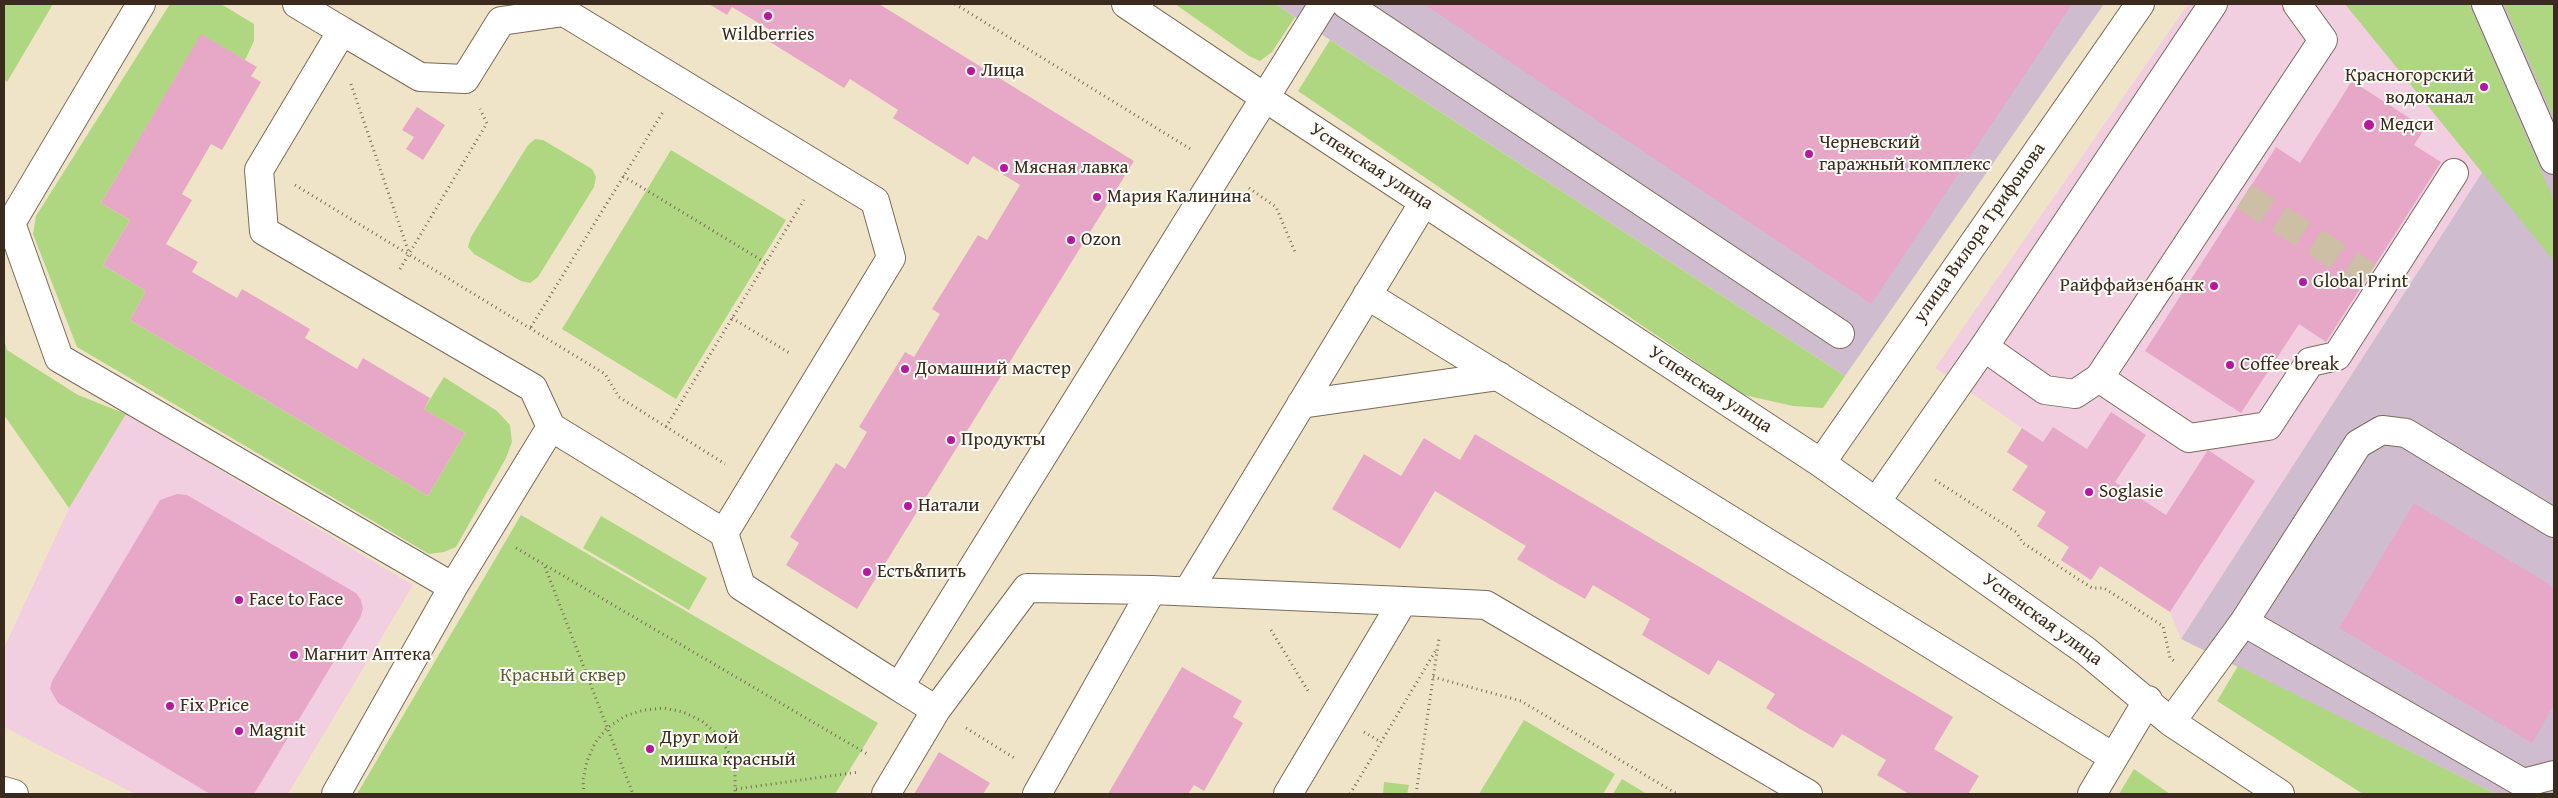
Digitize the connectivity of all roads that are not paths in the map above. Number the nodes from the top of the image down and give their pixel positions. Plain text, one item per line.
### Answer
1 (141, 4) edge
2 (297, 4) edge
3 (1323, 4) edge
4 (1346, 4) edge
5 (2140, 4) edge
6 (2213, 4) edge
7 (2297, 4) edge
8 (2486, 4) edge
9 (1136, 7) edge
10 (339, 36) junction
11 (1264, 97) junction
12 (2554, 160) edge
13 (2454, 173) dead end
14 (1424, 202) junction
15 (10, 238) edge
16 (1367, 295) junction
17 (1840, 334) dead end
18 (1984, 347) junction
19 (1498, 376) junction
20 (2099, 378) junction
21 (1301, 404) junction
22 (551, 427) junction
23 (1821, 463) junction
24 (1876, 502) junction
25 (2554, 522) edge
26 (724, 533) junction
27 (453, 587) junction
28 (1152, 590) junction
29 (1188, 591) junction
30 (1403, 601) junction
31 (2244, 622) junction
32 (899, 687) junction
33 (2148, 700) junction
34 (936, 710) junction
35 (2171, 722) junction
36 (2113, 757) junction
37 (2554, 774) edge
38 (1042, 786) edge
39 (4, 791) edge
40 (14, 794) edge
41 (336, 794) edge
42 (886, 794) edge
43 (1288, 794) edge
44 (1808, 794) edge
45 (2092, 794) edge
46 (2280, 794) edge

1 - 15 street
2 - 10 street
3 - 11 street
4 - 17 street
5 - 23 street, улица Вилора Трифонова
6 - 18 street
7 - 20 street
8 - 12 street
9 - 11 street, Успенская улица
10 - 22 street
10 - 26 street
11 - 14 street, Успенская улица
11 - 32 street
13 - 20 street
14 - 16 street
14 - 23 street, Успенская улица
15 - 27 street
16 - 19 street
16 - 21 street
18 - 20 street
18 - 24 street
19 - 21 street
19 - 36 street
21 - 29 street
22 - 26 street
22 - 27 street
23 - 24 street, Успенская улица
24 - 33 street, Успенская улица
25 - 31 street
26 - 32 street
27 - 41 street
28 - 29 street
28 - 34 street
28 - 38 street
29 - 30 street
30 - 43 street
30 - 44 street
31 - 35 street
31 - 37 street
32 - 34 street
33 - 35 street, Успенская улица
33 - 36 street
34 - 42 street
35 - 46 street, Успенская улица
36 - 45 street
39 - 40 street

